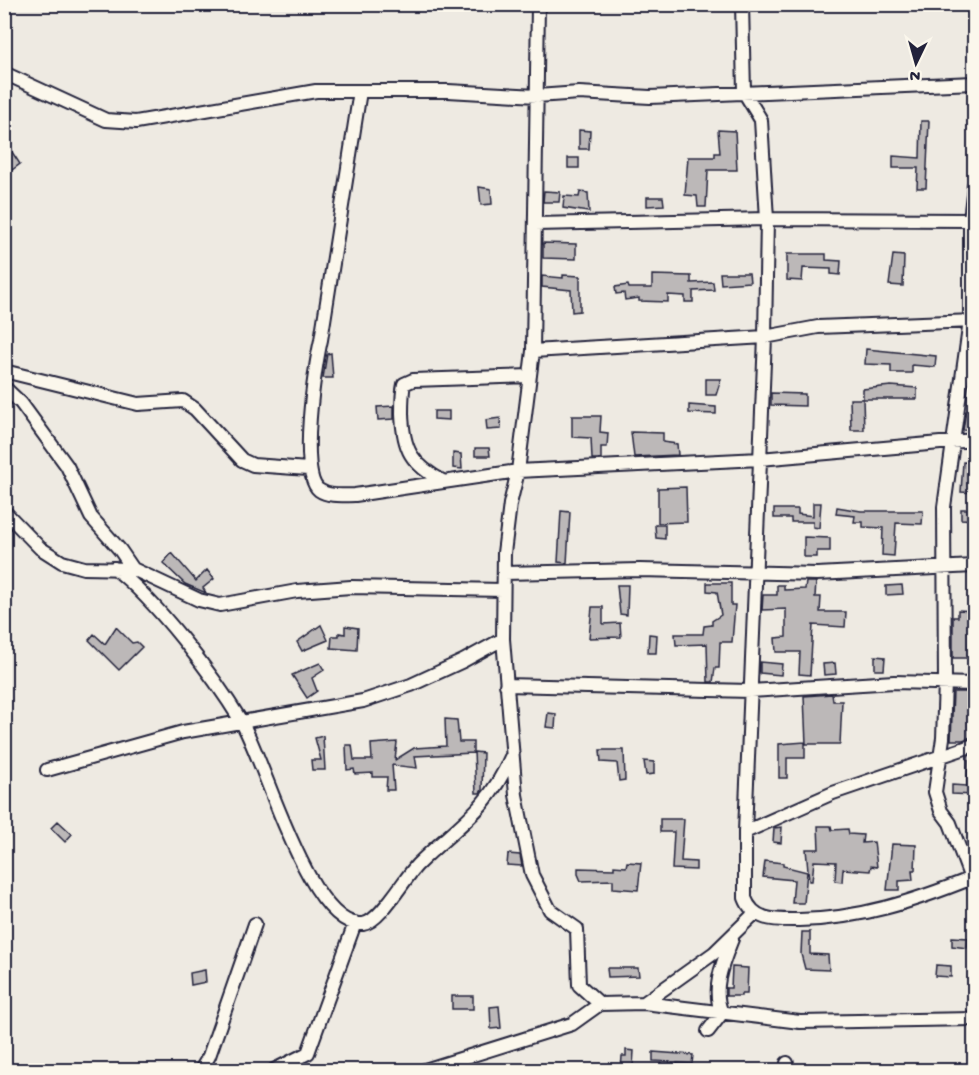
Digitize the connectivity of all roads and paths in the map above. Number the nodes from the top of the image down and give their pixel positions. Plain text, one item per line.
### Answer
1 (538, 4) edge
2 (742, 4) edge
3 (4, 73) edge
4 (975, 83) edge
5 (360, 91) junction
6 (744, 92) junction
7 (537, 96) junction
8 (975, 185) edge
9 (767, 219) junction
10 (970, 220) junction
11 (535, 224) junction
12 (972, 321) edge
13 (765, 337) junction
14 (533, 351) junction
15 (4, 371) edge
16 (530, 376) junction
17 (4, 387) edge
18 (975, 440) edge
19 (953, 441) junction
20 (760, 459) junction
21 (308, 469) junction
22 (518, 471) junction
23 (445, 482) junction
24 (4, 511) edge
25 (975, 566) edge
26 (114, 568) junction
27 (133, 569) junction
28 (945, 569) junction
29 (504, 573) junction
30 (753, 573) junction
31 (502, 590) junction
32 (503, 639) junction
33 (945, 682) junction
34 (975, 684) edge
35 (506, 685) junction
36 (750, 692) junction
37 (242, 722) junction
38 (975, 746) edge
39 (512, 756) junction
40 (939, 758) junction
41 (47, 770) dead end
42 (745, 832) junction
43 (973, 883) edge
44 (755, 913) junction
45 (355, 923) junction
46 (255, 924) dead end
47 (734, 933) junction
48 (644, 1003) junction
49 (600, 1004) junction
50 (722, 1013) junction
51 (975, 1019) edge
52 (708, 1031) dead end
53 (201, 1071) edge
54 (274, 1071) edge
55 (424, 1071) edge

1 - 7 street
2 - 6 street
3 - 5 street
4 - 6 street
5 - 7 street
5 - 21 street
6 - 7 street
6 - 9 street
7 - 11 street
8 - 10 street
9 - 10 street
9 - 11 street
9 - 13 street
10 - 12 street
11 - 14 street
12 - 13 street
12 - 19 street
13 - 14 street
13 - 20 street
14 - 16 street
15 - 21 street
16 - 22 street
16 - 23 street
17 - 27 street
18 - 19 street
19 - 20 street
19 - 28 street
20 - 22 street
20 - 30 street
21 - 23 street
22 - 23 street
22 - 29 street
24 - 26 street
25 - 28 street
26 - 27 street
26 - 37 street
27 - 31 street
28 - 30 street
28 - 33 street
29 - 30 street
29 - 31 street
30 - 36 street
31 - 32 street
32 - 35 street
32 - 37 street
33 - 34 street
33 - 36 street
33 - 40 street
35 - 36 street
35 - 39 street
36 - 42 street
37 - 41 street
37 - 45 street
38 - 40 street
39 - 45 street
39 - 49 street
40 - 42 street
40 - 43 street
42 - 44 street
43 - 44 street
44 - 47 street
45 - 54 street
46 - 53 street
47 - 48 street
47 - 50 street
48 - 49 street
48 - 50 street
49 - 55 street
50 - 51 street
50 - 52 street

